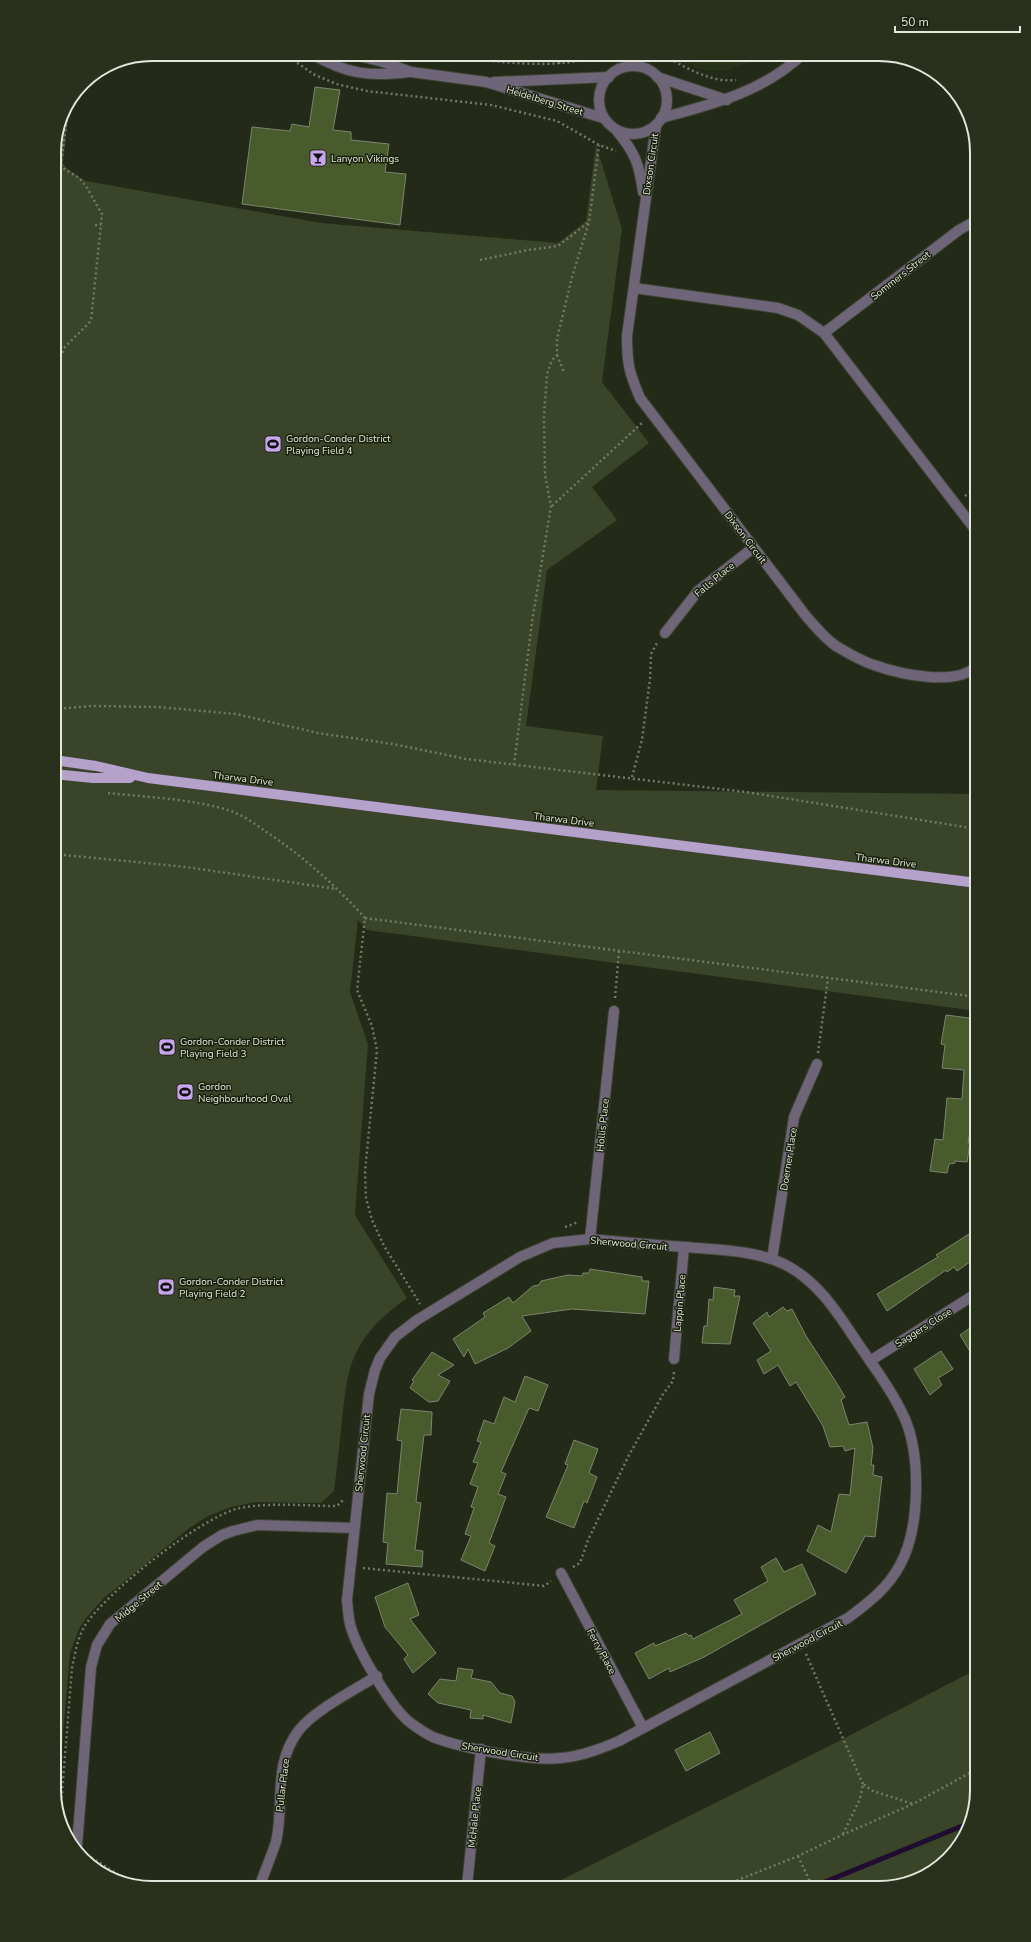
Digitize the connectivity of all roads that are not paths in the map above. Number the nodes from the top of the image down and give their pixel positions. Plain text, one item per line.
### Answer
1 (325, 61) edge
2 (379, 61) edge
3 (796, 61) edge
4 (411, 72) junction
5 (609, 77) junction
6 (657, 77) junction
7 (486, 82) junction
8 (727, 100) junction
9 (604, 118) junction
10 (659, 122) junction
11 (616, 130) junction
12 (645, 204) junction
13 (970, 224) edge
14 (634, 288) junction
15 (824, 333) junction
16 (970, 523) edge
17 (753, 548) junction
18 (664, 633) road end
19 (970, 672) edge
20 (61, 761) edge
21 (61, 775) edge
22 (148, 778) junction
23 (970, 882) edge
24 (614, 1011) road end
25 (817, 1064) road end
26 (590, 1239) junction
27 (684, 1247) junction
28 (772, 1259) junction
29 (970, 1297) edge
30 (674, 1359) road end
31 (870, 1360) junction
32 (354, 1528) junction
33 (561, 1574) road end
34 (376, 1676) junction
35 (643, 1728) junction
36 (481, 1749) junction
37 (77, 1842) edge
38 (262, 1881) edge
39 (468, 1881) edge

1 - 4 street, Heidelberg Street
2 - 4 street, Heidelberg Street
3 - 8 street
4 - 7 street, Heidelberg Street
5 - 6 street
5 - 7 street, Heidelberg Street
5 - 9 street
6 - 8 street
6 - 10 street
7 - 9 street, Heidelberg Street
8 - 10 street
9 - 11 street
10 - 11 street
10 - 12 street, Dixson Circuit
11 - 12 street, Dixson Circuit
12 - 14 street, Dixson Circuit
13 - 15 street, Sommers Street
14 - 15 street
14 - 17 street, Dixson Circuit
15 - 16 street
17 - 18 street, Falls Place
17 - 19 street, Dixson Circuit
20 - 22 main road, Tharwa Drive
21 - 22 main road, Tharwa Drive
22 - 23 main road, Tharwa Drive
24 - 26 street, Hollis Place
25 - 28 street, Doerner Place
26 - 27 street, Sherwood Circuit
26 - 32 street, Sherwood Circuit
27 - 28 street, Sherwood Circuit
27 - 30 street, Lappin Place
28 - 31 street, Sherwood Circuit
29 - 31 street, Saggers Close
31 - 35 street, Sherwood Circuit
32 - 34 street, Sherwood Circuit
32 - 37 street, Midge Street
33 - 35 street, Ferry Place
34 - 36 street, Sherwood Circuit
34 - 38 street, Pullar Place
35 - 36 street, Sherwood Circuit
36 - 39 street, McHale Place

